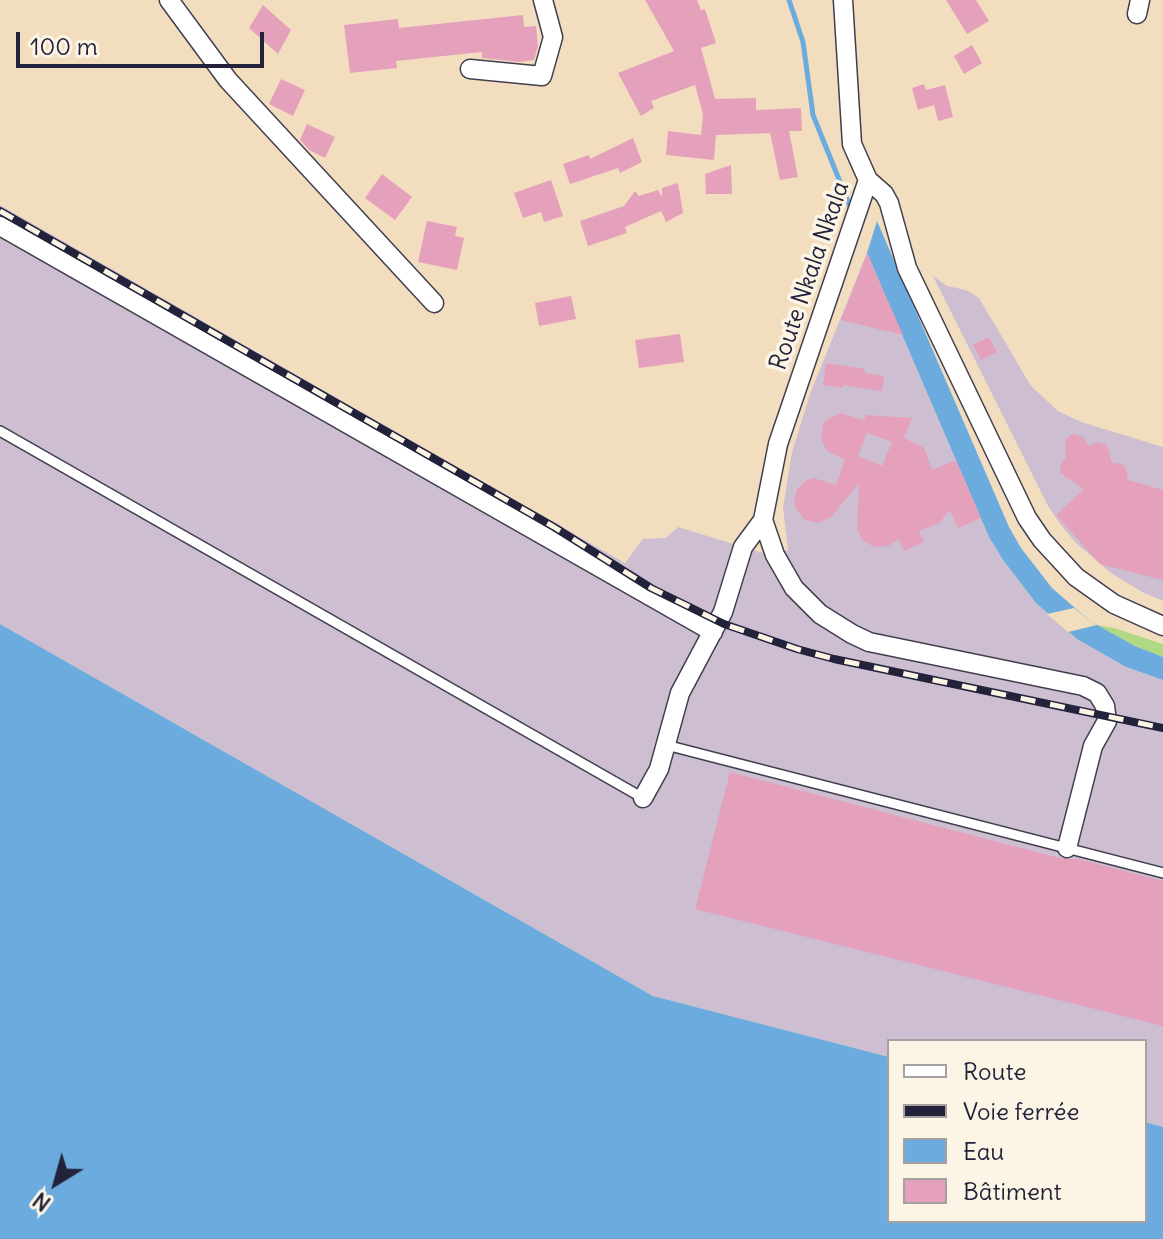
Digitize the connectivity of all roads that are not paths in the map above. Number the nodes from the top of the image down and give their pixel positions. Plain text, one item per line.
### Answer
1 (169, 0) edge
2 (543, 0) edge
3 (843, 0) edge
4 (470, 69) dead end
5 (868, 180) junction
6 (0, 226) edge
7 (434, 303) dead end
8 (0, 431) edge
9 (763, 520) junction
10 (1163, 626) edge
11 (713, 632) junction
12 (666, 745) junction
13 (643, 798) joint
14 (1067, 848) junction
15 (1163, 873) edge

1 - 7 street
2 - 4 street
3 - 5 street, Route Nkala Nkala
5 - 9 street, Route Nkala Nkala
5 - 10 street
6 - 11 street
8 - 13 lane
9 - 11 street
9 - 14 street
11 - 12 street
12 - 13 street
12 - 14 lane
14 - 15 lane

